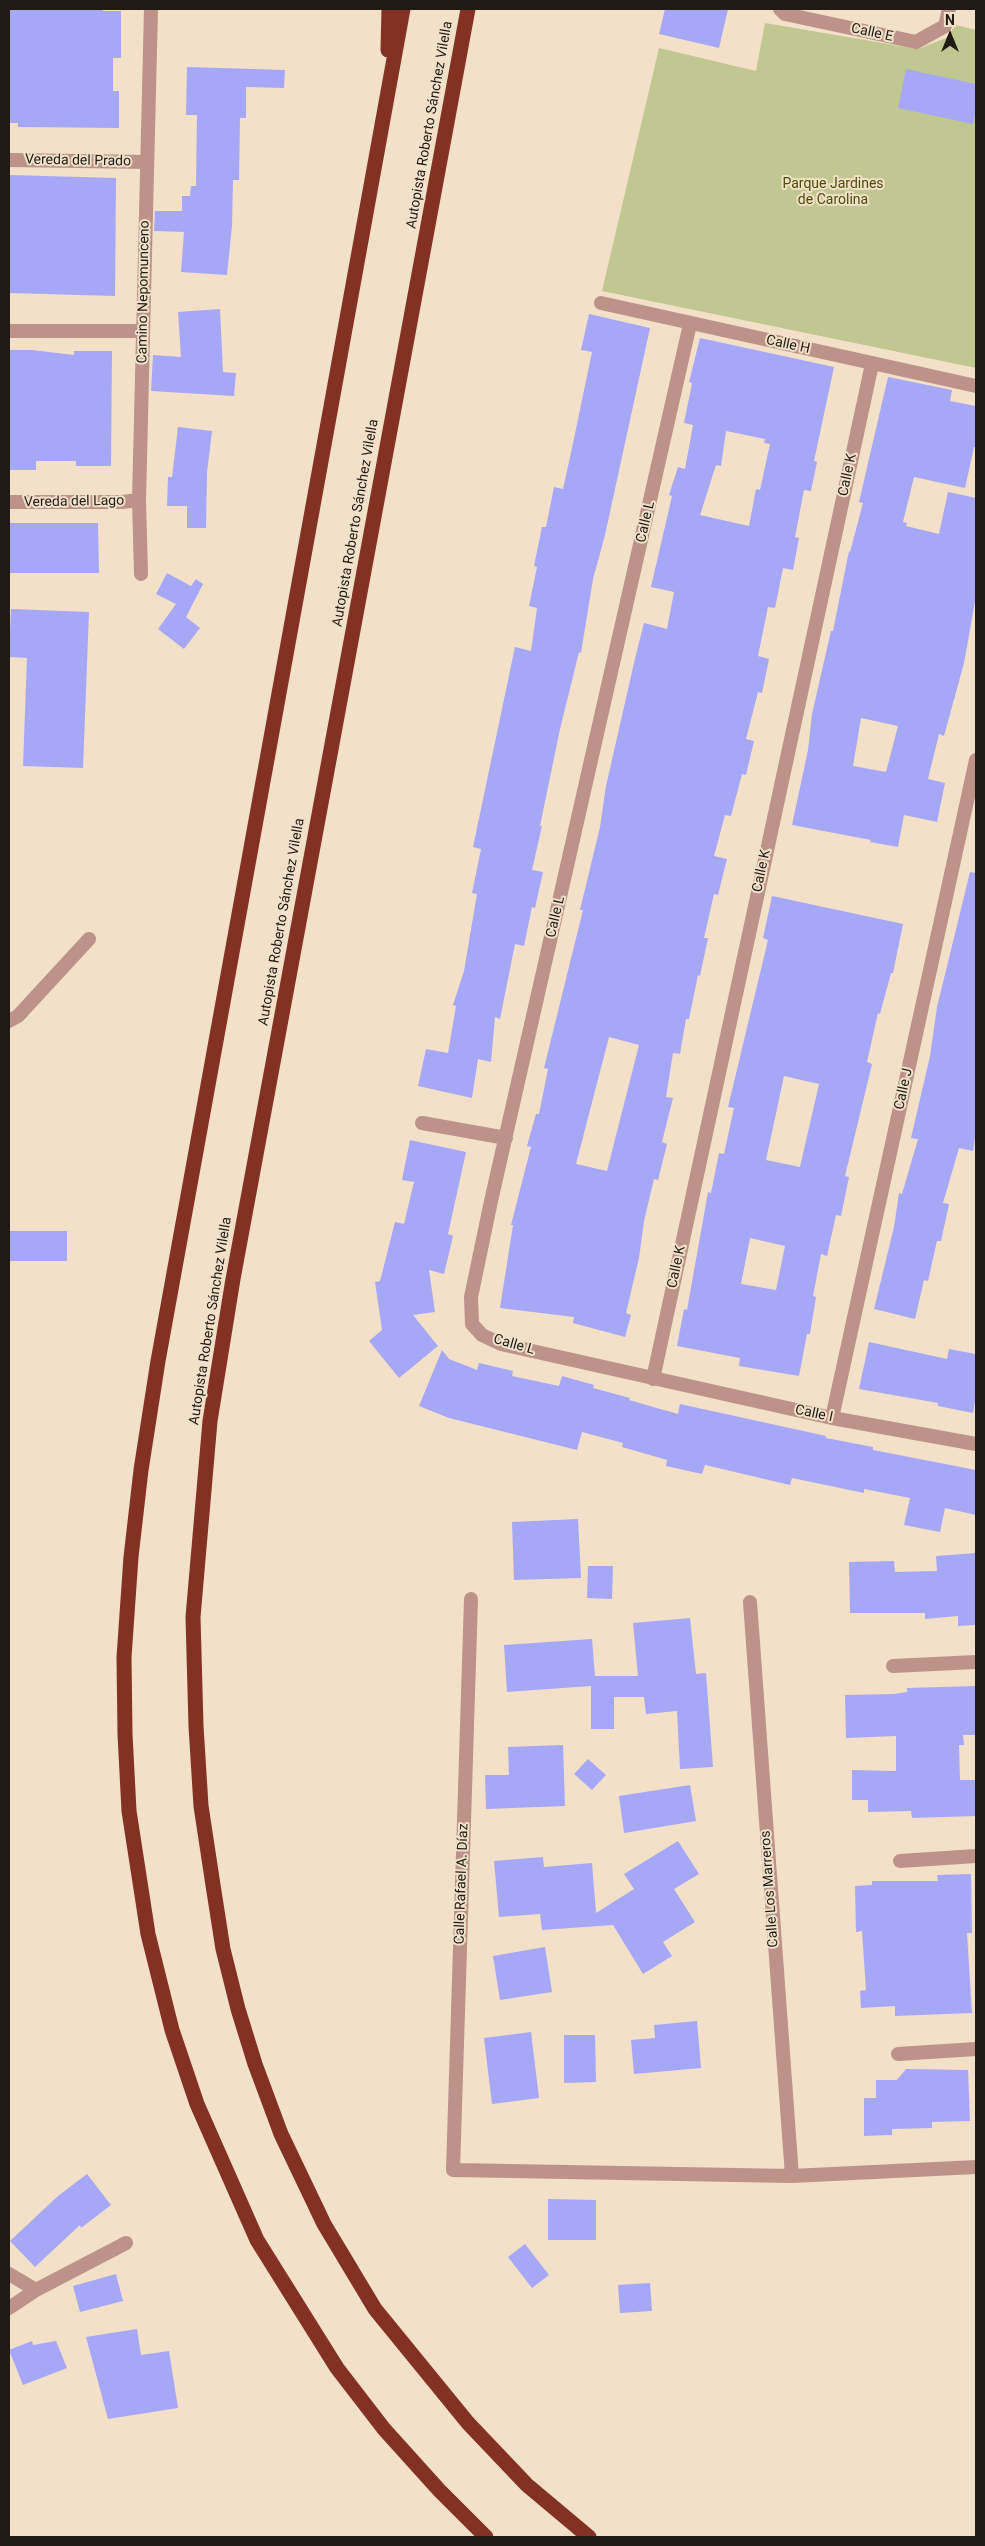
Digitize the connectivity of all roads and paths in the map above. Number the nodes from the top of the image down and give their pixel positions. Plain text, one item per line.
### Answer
1 (151, 9) edge
2 (389, 9) edge
3 (403, 9) edge
4 (468, 9) edge
5 (780, 9) edge
6 (949, 9) edge
7 (388, 92) junction
8 (9, 160) edge
9 (147, 162) junction
10 (601, 304) dead end
11 (690, 324) junction
12 (9, 331) edge
13 (143, 331) junction
14 (872, 364) junction
15 (976, 386) edge
16 (139, 500) junction
17 (9, 502) edge
18 (141, 574) dead end
19 (976, 760) edge
20 (89, 939) dead end
21 (9, 1021) edge
22 (422, 1123) dead end
23 (506, 1138) junction
24 (653, 1379) junction
25 (832, 1418) junction
26 (976, 1444) edge
27 (471, 1599) dead end
28 (750, 1602) dead end
29 (976, 1662) edge
30 (893, 1666) dead end
31 (976, 1856) edge
32 (900, 1861) dead end
33 (976, 2049) edge
34 (898, 2054) dead end
35 (976, 2167) edge
36 (792, 2176) junction
37 (126, 2243) dead end
38 (9, 2274) edge
39 (36, 2290) junction
40 (9, 2308) edge
41 (486, 2537) edge
42 (588, 2537) edge

1 - 9 street, Camino Nepomunceno
2 - 7 highway
3 - 7 highway
4 - 42 highway, Autopista Roberto Sánchez Vilella
5 - 6 street, Calle E
7 - 41 highway
8 - 9 street, Vereda del Prado
9 - 13 street, Camino Nepomunceno
10 - 11 street, Calle H
11 - 14 street, Calle H
11 - 23 street, Calle L
12 - 13 street
13 - 16 street, Camino Nepomunceno
14 - 15 street, Calle H
14 - 24 street, Calle K
16 - 17 street, Vereda del Lago
16 - 18 street, Camino Nepomunceno
19 - 25 street, Calle J
20 - 21 street
22 - 23 street
23 - 24 street, Calle L
24 - 25 street, Calle I
25 - 26 street, Calle I
27 - 36 street, Calle Rafael A. Díaz
28 - 36 street, Calle Los Marreros
29 - 30 street
31 - 32 street
33 - 34 street
35 - 36 street
37 - 39 street
38 - 39 street
39 - 40 street

